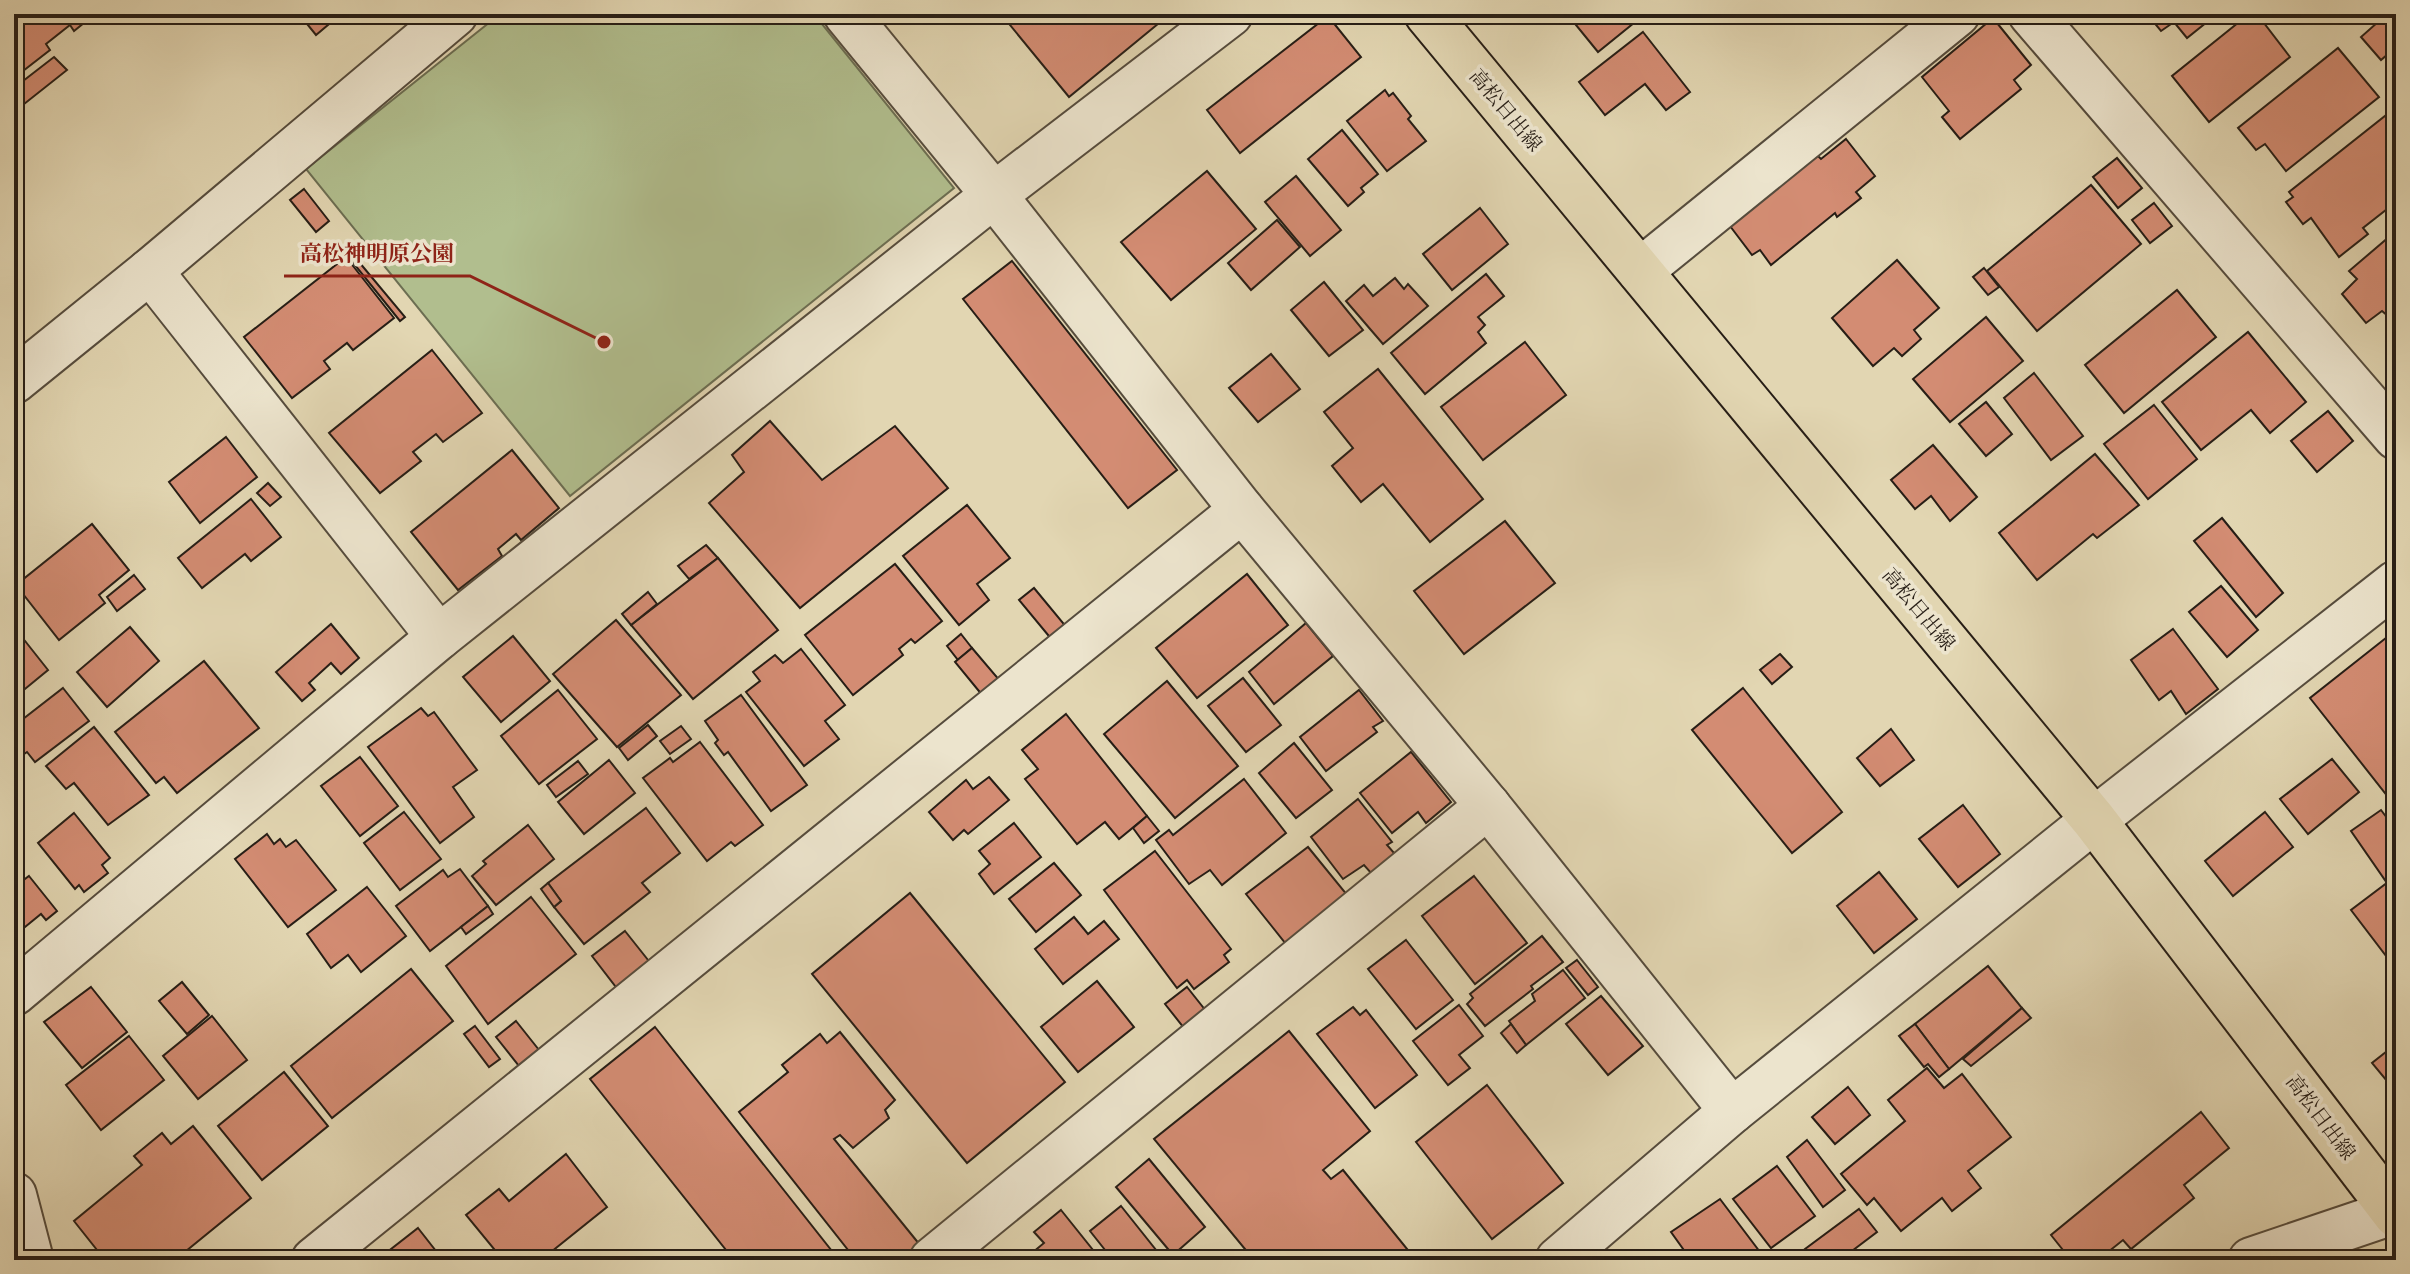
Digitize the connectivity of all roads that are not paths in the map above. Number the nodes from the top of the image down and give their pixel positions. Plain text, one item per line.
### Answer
1 (455, 14) edge
2 (846, 14) edge
3 (1230, 14) edge
4 (1427, 14) edge
5 (1957, 14) edge
6 (2031, 14) edge
7 (994, 195) junction
8 (150, 271) junction
9 (1640, 271) junction
10 (14, 381) edge
11 (2396, 437) edge
12 (1242, 510) junction
13 (2396, 583) edge
14 (439, 637) junction
15 (1488, 806) junction
16 (2094, 820) junction
17 (14, 993) edge
18 (1732, 1111) junction
19 (14, 1195) edge
20 (2395, 1213) edge
21 (31, 1260) edge
22 (314, 1260) edge
23 (932, 1260) edge
24 (1558, 1260) edge
25 (2251, 1260) edge

1 - 8 street
2 - 7 street
3 - 7 street
4 - 9 main road, 高松日出線
5 - 9 street
6 - 11 street
7 - 12 street
7 - 14 street
8 - 10 street
8 - 14 street
9 - 16 main road, 高松日出線
12 - 15 street
12 - 22 street
13 - 16 street
14 - 17 street
15 - 18 street
15 - 23 street
16 - 18 street
16 - 20 main road, 高松日出線
18 - 24 street
19 - 21 street
20 - 25 street

